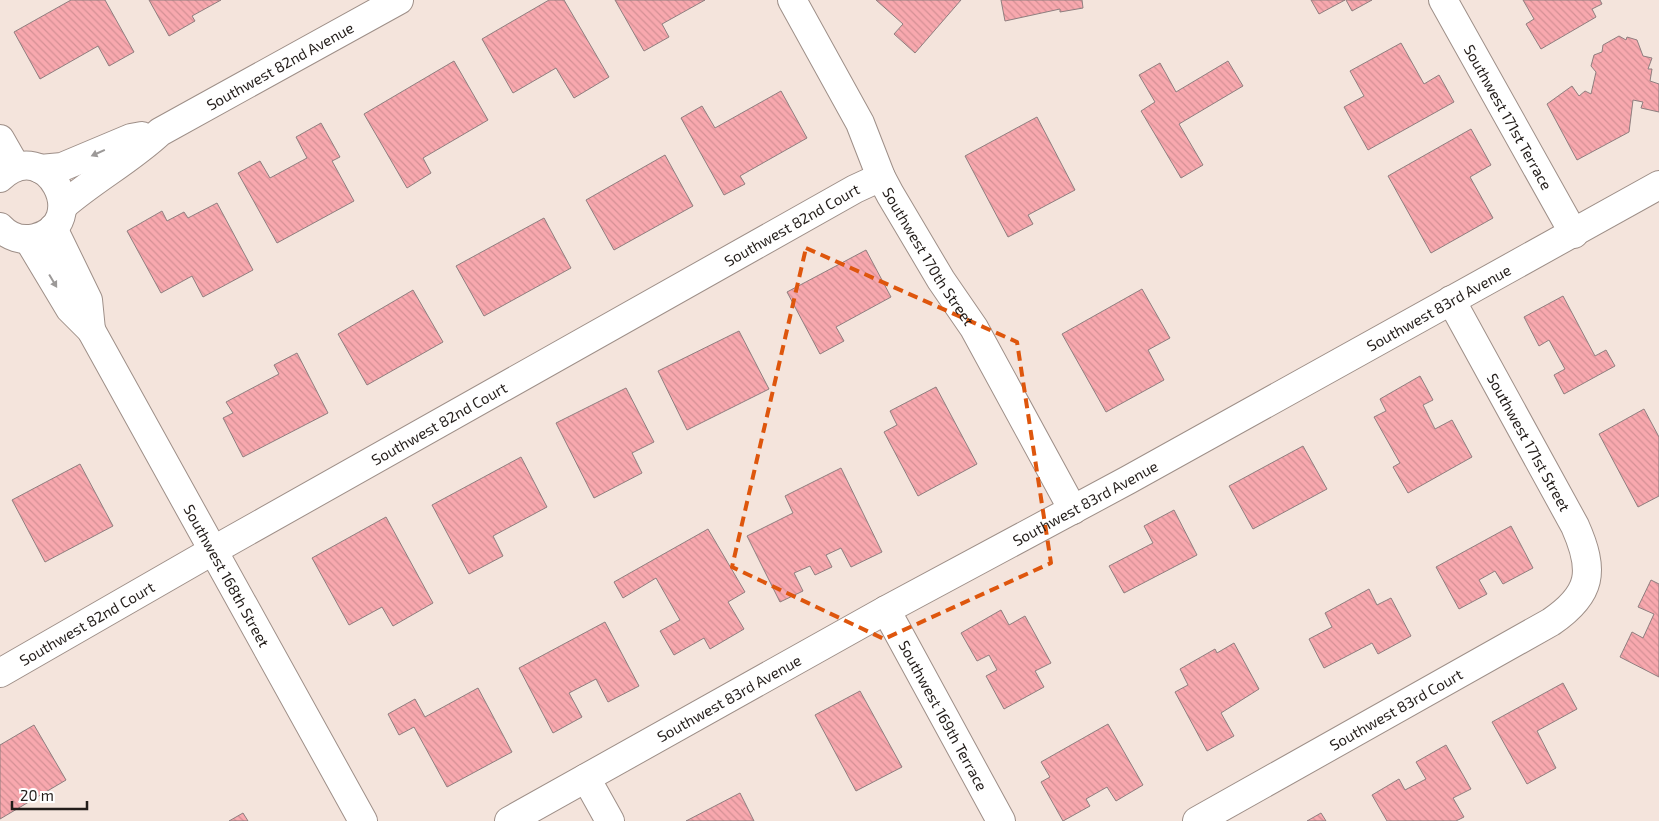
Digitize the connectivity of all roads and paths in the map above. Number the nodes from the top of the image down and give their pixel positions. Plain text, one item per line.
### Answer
1 (399, 0) edge
2 (792, 0) edge
3 (1444, 0) edge
4 (160, 132) junction
5 (0, 139) edge
6 (19, 171) edge
7 (881, 177) junction
8 (1659, 185) edge
9 (58, 217) junction
10 (8, 234) edge
11 (1574, 234) junction
12 (1451, 300) junction
13 (91, 330) junction
14 (1073, 510) junction
15 (214, 550) junction
16 (1584, 588) joint
17 (886, 610) junction
18 (0, 673) edge
19 (586, 778) junction
20 (363, 821) edge
21 (509, 821) edge
22 (610, 821) edge
23 (1001, 821) edge
24 (1197, 821) edge

1 - 4 street, Southwest 82nd Avenue
2 - 7 street, Southwest 170th Street
3 - 11 street, Southwest 171st Terrace
4 -> 6 street, Southwest 82nd Avenue
4 - 9 street, Southwest 82nd Avenue
5 - 6 street
6 - 9 street, Southwest 168th Street
7 - 14 street, Southwest 170th Street
7 - 15 street, Southwest 82nd Court
8 - 11 street, Southwest 83rd Avenue
9 - 10 street, Southwest 82nd Avenue
9 - 13 street, Southwest 168th Street
10 -> 13 street, Southwest 168th Street
11 - 12 street, Southwest 83rd Avenue
12 - 14 street, Southwest 83rd Avenue
12 - 16 street, Southwest 171st Street
13 - 15 street, Southwest 168th Street
14 - 17 street, Southwest 83rd Avenue
15 - 18 street, Southwest 82nd Court
15 - 20 street, Southwest 168th Street
16 - 24 street, Southwest 83rd Court
17 - 19 street, Southwest 83rd Avenue
17 - 23 street, Southwest 169th Terrace
19 - 21 street, Southwest 83rd Avenue
19 - 22 street

